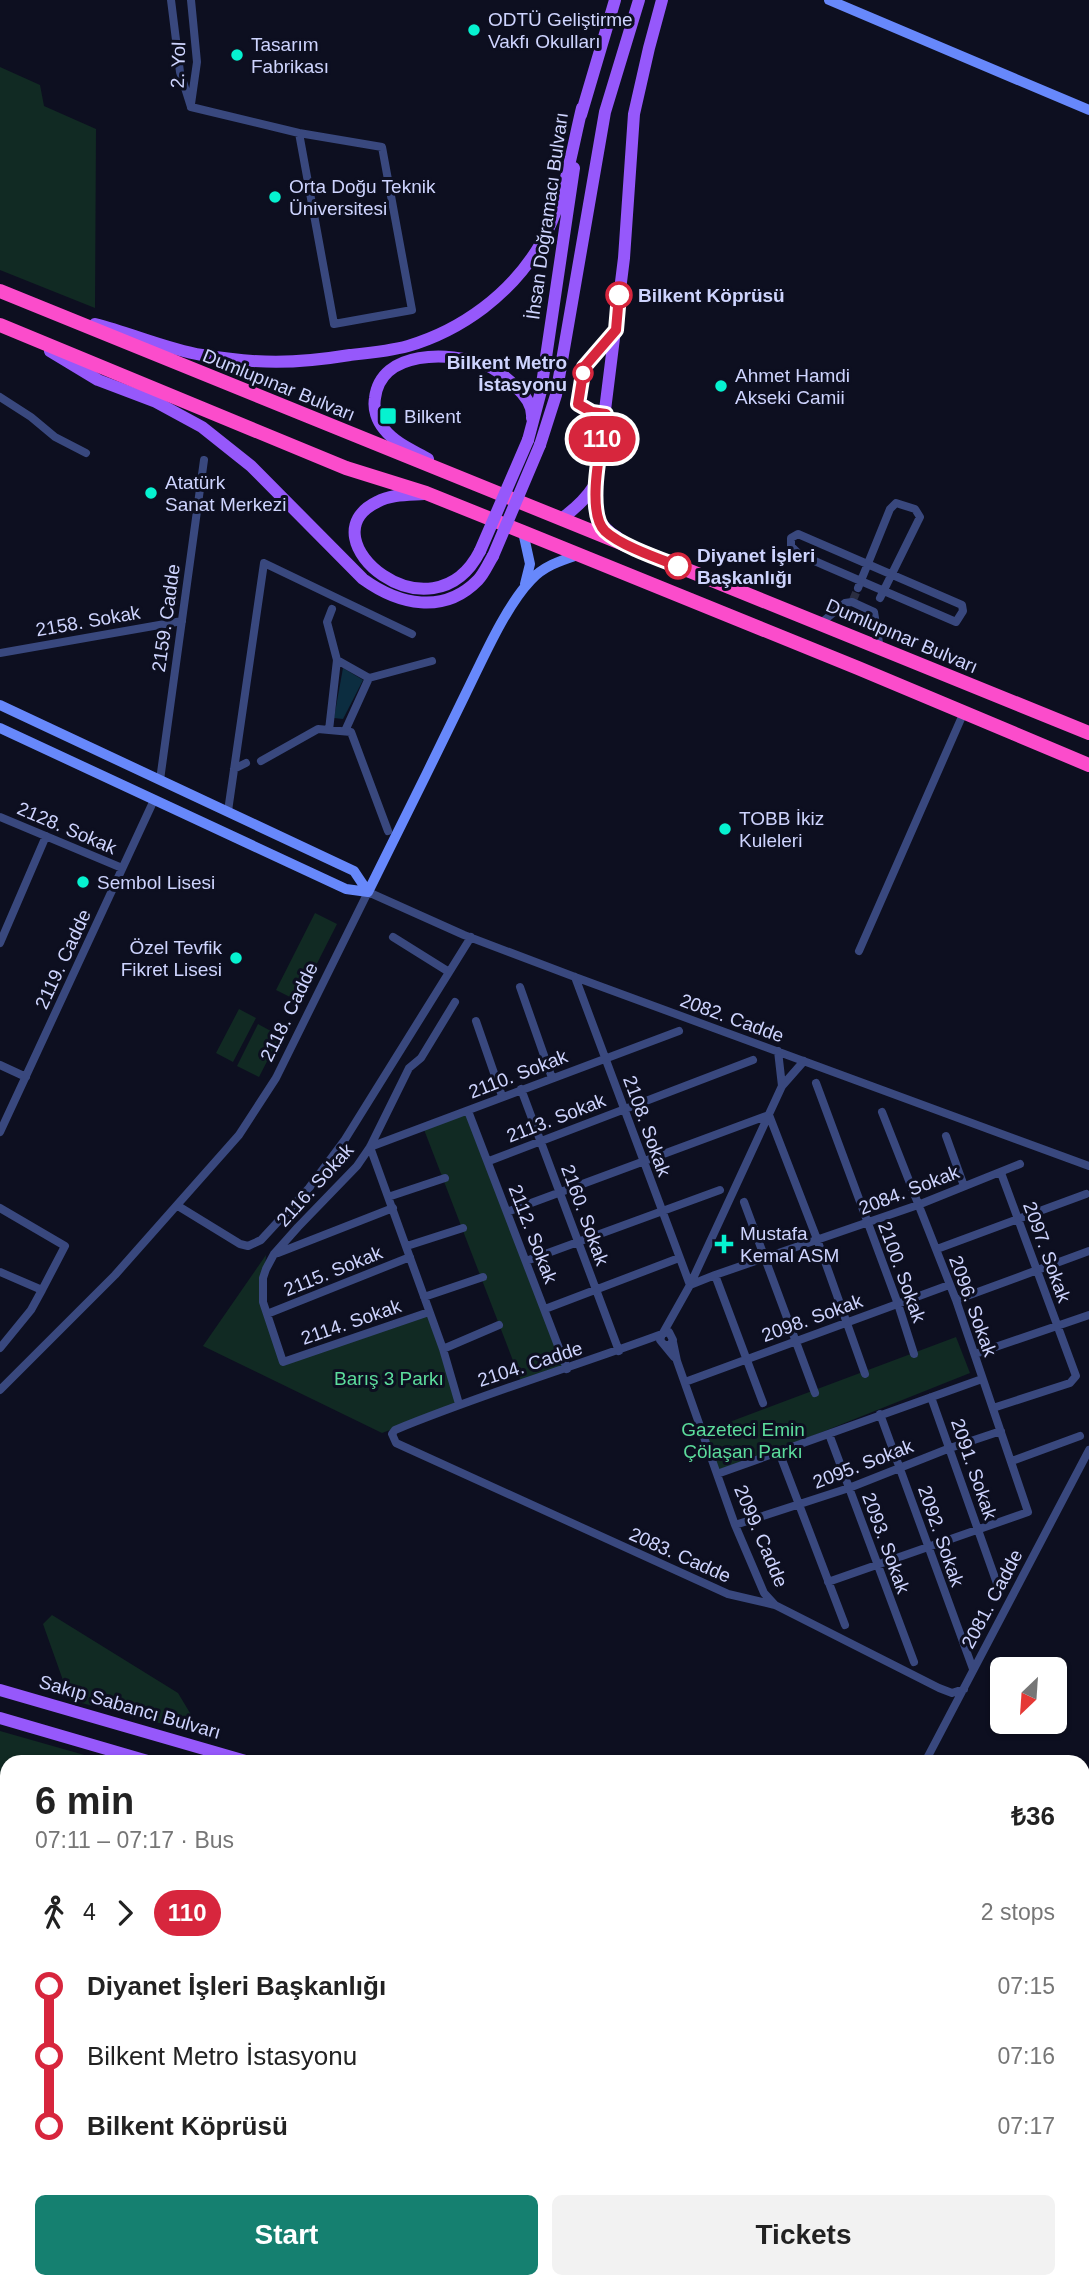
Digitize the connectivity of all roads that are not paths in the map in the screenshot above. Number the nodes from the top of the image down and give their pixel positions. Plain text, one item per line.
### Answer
1 (171, 0) edge
2 (191, 0) edge
3 (615, 0) edge
4 (639, 0) edge
5 (662, 0) edge
6 (829, 0) edge
7 (191, 107) junction
8 (582, 108) junction
9 (1089, 110) edge
10 (299, 133) junction
11 (0, 291) edge
12 (60, 316) junction
13 (0, 325) edge
14 (20, 333) junction
15 (0, 397) edge
16 (534, 442) junction
17 (86, 453) dead end
18 (204, 460) dead end
19 (465, 480) junction
20 (596, 482) junction
21 (426, 493) junction
22 (561, 519) junction
23 (523, 532) junction
24 (642, 552) junction
25 (486, 554) junction
26 (578, 555) junction
27 (867, 564) junction
28 (892, 575) junction
29 (859, 584) junction
30 (523, 590) junction
31 (882, 594) junction
32 (332, 610) dead end
33 (182, 621) junction
34 (821, 623) junction
35 (411, 634) dead end
36 (880, 649) junction
37 (0, 653) edge
38 (337, 660) junction
39 (432, 661) dead end
40 (369, 678) junction
41 (0, 705) edge
42 (964, 712) junction
43 (0, 728) edge
44 (329, 730) junction
45 (345, 731) junction
46 (1089, 733) edge
47 (261, 761) dead end
48 (246, 763) dead end
49 (1089, 765) edge
50 (234, 769) junction
51 (159, 779) junction
52 (154, 800) junction
53 (228, 811) junction
54 (0, 817) edge
55 (388, 831) dead end
56 (225, 833) junction
57 (46, 836) junction
58 (122, 869) junction
59 (369, 892) junction
60 (393, 937) dead end
61 (471, 937) junction
62 (0, 943) edge
63 (859, 951) dead end
64 (449, 972) junction
65 (575, 977) junction
66 (520, 987) dead end
67 (455, 1002) dead end
68 (476, 1021) dead end
69 (679, 1031) dead end
70 (778, 1051) junction
71 (605, 1059) junction
72 (753, 1060) dead end
73 (804, 1061) junction
74 (0, 1065) edge
75 (26, 1077) junction
76 (552, 1078) junction
77 (816, 1083) dead end
78 (782, 1086) junction
79 (521, 1089) junction
80 (502, 1096) junction
81 (624, 1108) junction
82 (468, 1111) junction
83 (883, 1112) dead end
84 (769, 1115) junction
85 (0, 1132) edge
86 (946, 1136) dead end
87 (541, 1140) junction
88 (370, 1147) junction
89 (489, 1161) junction
90 (643, 1161) junction
91 (1020, 1164) dead end
92 (1089, 1166) edge
93 (1001, 1173) junction
94 (445, 1178) dead end
95 (964, 1186) junction
96 (720, 1190) dead end
97 (560, 1192) junction
98 (1086, 1194) dead end
99 (388, 1197) junction
100 (744, 1202) dead end
101 (918, 1205) junction
102 (178, 1206) junction
103 (0, 1208) edge
104 (393, 1208) junction
105 (661, 1210) junction
106 (507, 1212) junction
107 (1018, 1220) junction
108 (867, 1224) junction
109 (463, 1227) dead end
110 (817, 1239) junction
111 (578, 1241) junction
112 (407, 1246) junction
113 (937, 1250) junction
114 (1089, 1251) edge
115 (274, 1254) junction
116 (410, 1257) junction
117 (678, 1258) junction
118 (765, 1258) junction
119 (526, 1261) junction
120 (1037, 1271) junction
121 (0, 1272) edge
122 (715, 1275) junction
123 (483, 1277) dead end
124 (690, 1285) junction
125 (949, 1285) junction
126 (595, 1289) junction
127 (42, 1290) junction
128 (424, 1297) junction
129 (956, 1300) junction
130 (898, 1304) junction
131 (545, 1309) junction
132 (429, 1312) junction
133 (267, 1314) junction
134 (676, 1314) junction
135 (1089, 1315) edge
136 (848, 1322) junction
137 (499, 1325) dead end
138 (1057, 1326) junction
139 (662, 1333) junction
140 (797, 1341) junction
141 (669, 1342) junction
142 (636, 1343) junction
143 (0, 1348) edge
144 (443, 1349) junction
145 (619, 1351) junction
146 (914, 1354) dead end
147 (975, 1354) junction
148 (745, 1359) junction
149 (283, 1362) joint
150 (567, 1369) junction
151 (865, 1374) dead end
152 (982, 1379) junction
153 (685, 1382) junction
154 (0, 1390) edge
155 (815, 1393) dead end
156 (931, 1397) junction
157 (763, 1403) dead end
158 (459, 1404) junction
159 (993, 1408) junction
160 (880, 1414) junction
161 (395, 1430) joint
162 (1001, 1431) junction
163 (828, 1434) junction
164 (1080, 1436) dead end
165 (950, 1448) junction
166 (1089, 1450) edge
167 (779, 1452) junction
168 (1012, 1461) junction
169 (901, 1467) junction
170 (717, 1474) junction
171 (849, 1488) junction
172 (798, 1505) junction
173 (735, 1525) junction
174 (978, 1528) junction
175 (927, 1547) junction
176 (877, 1566) junction
177 (828, 1582) junction
178 (1000, 1592) dead end
179 (775, 1605) junction
180 (845, 1625) dead end
181 (914, 1662) dead end
182 (973, 1669) junction
183 (964, 1689) junction
184 (0, 1690) edge
185 (0, 1718) edge
186 (127, 1755) edge
187 (225, 1755) edge
188 (929, 1755) edge

1 - 7 street, 2. Yol
2 - 7 street, 2. Yol
3 - 8 main road, İhsan Doğramacı Bulvarı
4 - 16 main road
5 - 20 main road
6 - 9 street
7 - 10 street
8 - 12 main road
8 - 16 main road, İhsan Doğramacı Bulvarı
10 - 10 street
11 - 12 highway, Dumlupınar Bulvarı
12 - 19 highway, Dumlupınar Bulvarı
13 - 14 highway
14 - 21 highway
14 - 25 main road
15 - 17 street
16 - 19 main road
16 - 25 main road, bridge
18 - 33 street, 2159. Cadde
19 - 22 highway, Dumlupınar Bulvarı
20 - 22 main road
20 - 24 main road
21 - 23 highway
21 - 25 main road
22 - 24 highway, Dumlupınar Bulvarı
23 - 26 highway
23 - 30 street
24 - 34 highway, Dumlupınar Bulvarı
26 - 30 street
26 - 42 highway
27 - 28 street
27 - 28 street
27 - 29 street
27 - 29 street
28 - 31 street
28 - 31 street
29 - 31 street
30 - 59 street, 2118. Cadde
32 - 38 street
33 - 37 street, 2158. Sokak
33 - 51 street, 2159. Cadde
34 - 36 highway, Dumlupınar Bulvarı
34 - 36 street
35 - 50 street
36 - 46 highway, Dumlupınar Bulvarı
38 - 40 street
38 - 44 street
39 - 40 street
40 - 45 street
41 - 51 street
42 - 49 highway
42 - 63 street
43 - 52 street
44 - 45 street
44 - 47 street
45 - 55 street
48 - 50 street
50 - 53 street
51 - 52 street
51 - 53 street
52 - 56 street
52 - 58 street, 2119. Cadde
53 - 56 street
53 - 59 street
54 - 57 street, 2128. Sokak
56 - 59 street
57 - 58 street, 2128. Sokak
57 - 62 street
58 - 75 street, 2119. Cadde
59 - 61 street, 2082. Cadde
59 - 102 street, 2118. Cadde
60 - 64 street
61 - 64 street
61 - 65 street, 2082. Cadde
64 - 102 street
65 - 70 street, 2082. Cadde
65 - 71 street, 2108. Sokak
66 - 76 street
67 - 88 street, 2116. Sokak
68 - 80 street
69 - 71 street, 2110. Sokak
70 - 73 street, 2082. Cadde
70 - 78 street
71 - 76 street, 2110. Sokak
71 - 81 street, 2108. Sokak
72 - 81 street, 2113. Sokak
73 - 78 street
73 - 92 street, 2082. Cadde
74 - 75 street
75 - 85 street, 2119. Cadde
76 - 79 street, 2110. Sokak
77 - 108 street, 2100. Sokak
78 - 84 street
79 - 80 street, 2110. Sokak
79 - 87 street, 2160. Sokak
80 - 82 street, 2110. Sokak
81 - 87 street, 2113. Sokak
81 - 90 street, 2108. Sokak
82 - 88 street, 2110. Sokak
82 - 89 street, 2112. Sokak
83 - 101 street, 2096. Sokak
84 - 90 street
84 - 110 street
84 - 124 street
86 - 95 street
87 - 89 street, 2113. Sokak
87 - 97 street, 2160. Sokak
88 - 99 street
88 - 115 street, 2116. Sokak
89 - 106 street, 2112. Sokak
90 - 97 street
90 - 105 street, 2108. Sokak
91 - 93 street, 2084. Sokak
93 - 95 street, 2084. Sokak
93 - 107 street, 2097. Sokak
94 - 99 street
95 - 101 street, 2084. Sokak
96 - 105 street
97 - 106 street
97 - 111 street, 2160. Sokak
98 - 107 street
99 - 104 street
100 - 118 street
101 - 108 street, 2084. Sokak
101 - 113 street, 2096. Sokak
102 - 154 street, 2118. Cadde
103 - 127 street
104 - 112 street
104 - 115 street
105 - 111 street
105 - 117 street, 2108. Sokak
106 - 119 street, 2112. Sokak
107 - 113 street
107 - 120 street, 2097. Sokak
108 - 110 street, 2084. Sokak
108 - 130 street, 2100. Sokak
109 - 112 street
110 - 118 street, 2084. Sokak
110 - 136 street
111 - 119 street
111 - 126 street, 2160. Sokak
112 - 116 street
113 - 125 street, 2096. Sokak
114 - 120 street
115 - 133 street, 2116. Sokak
116 - 128 street
116 - 133 street, 2115. Sokak
117 - 124 street, 2108. Sokak
117 - 126 street
118 - 122 street, 2084. Sokak
118 - 140 street
119 - 131 street, 2112. Sokak
120 - 129 street
120 - 138 street, 2097. Sokak
121 - 127 street
122 - 124 street, 2084. Sokak
122 - 148 street
123 - 128 street
124 - 134 street
125 - 129 street, 2096. Sokak
125 - 130 street, 2098. Sokak
126 - 131 street
126 - 145 street, 2160. Sokak
127 - 143 street
128 - 132 street
129 - 147 street, 2096. Sokak
130 - 136 street, 2098. Sokak
130 - 146 street, 2100. Sokak
131 - 150 street, 2112. Sokak
132 - 144 street
132 - 149 street, 2114. Sokak
133 - 149 street, 2116. Sokak
134 - 139 street
134 - 141 street
135 - 138 street
136 - 140 street, 2098. Sokak
136 - 151 street
137 - 144 street
138 - 147 street
138 - 159 street, 2097. Sokak
139 - 141 street
139 - 142 street, 2104. Cadde
140 - 148 street, 2098. Sokak
140 - 155 street
141 - 142 street, 2104. Cadde
141 - 153 street, 2099. Cadde
142 - 145 street, 2104. Cadde
144 - 158 street
145 - 150 street, 2104. Cadde
147 - 152 street, 2096. Sokak
148 - 153 street, 2098. Sokak
148 - 157 street
150 - 158 street, 2104. Cadde
152 - 156 street
152 - 159 street, 2096. Sokak
153 - 170 street, 2099. Cadde
156 - 160 street
156 - 165 street, 2091. Sokak
158 - 161 street, 2104. Cadde
159 - 162 street, 2096. Sokak
160 - 163 street
160 - 169 street, 2092. Sokak
161 - 179 street, 2083. Cadde
162 - 165 street, 2095. Sokak
162 - 168 street, 2096. Sokak
163 - 167 street
163 - 171 street, 2093. Sokak
164 - 168 street
165 - 169 street, 2095. Sokak
165 - 174 street, 2091. Sokak
166 - 182 street, 2081. Cadde
167 - 170 street
167 - 172 street
168 - 174 street, 2096. Sokak
169 - 171 street, 2095. Sokak
169 - 175 street, 2092. Sokak
170 - 173 street, 2099. Cadde
171 - 172 street, 2095. Sokak
171 - 176 street, 2093. Sokak
172 - 173 street, 2095. Sokak
172 - 177 street
173 - 179 street, 2099. Cadde
174 - 175 street
174 - 178 street, 2091. Sokak
175 - 176 street
175 - 182 street, 2092. Sokak
176 - 177 street
176 - 181 street, 2093. Sokak
177 - 180 street
179 - 183 street, 2083. Cadde
182 - 183 street, 2081. Cadde
183 - 188 street, 2081. Cadde
184 - 187 main road, Sakıp Sabancı Bulvarı
185 - 186 main road

